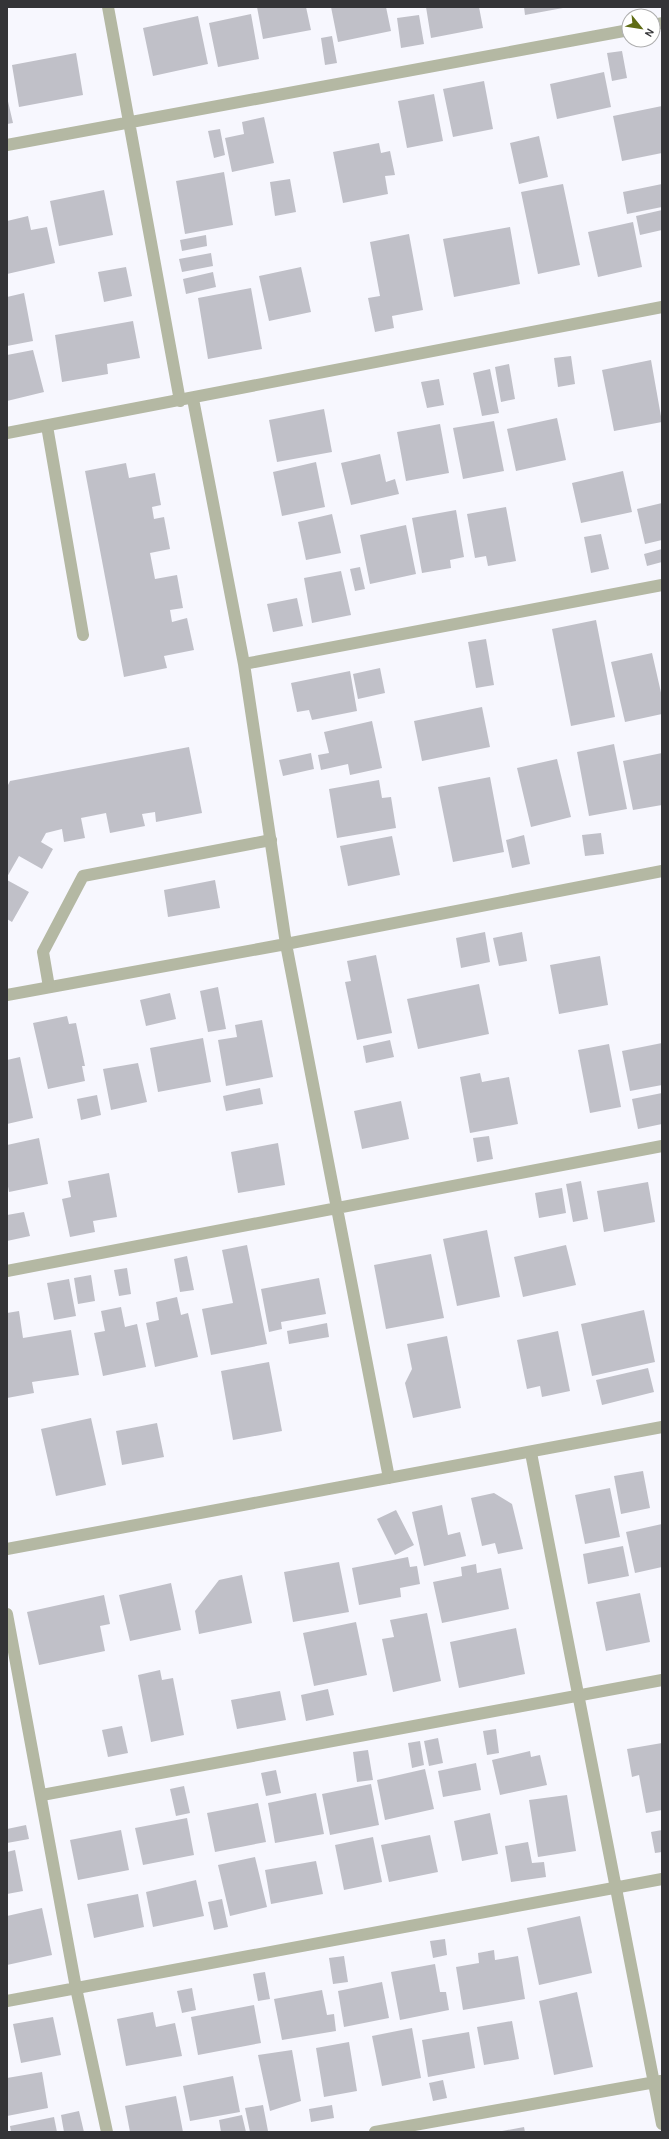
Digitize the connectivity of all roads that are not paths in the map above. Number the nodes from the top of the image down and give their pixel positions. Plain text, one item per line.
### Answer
1 (108, 7) edge
2 (621, 31) edge
3 (130, 122) junction
4 (7, 145) edge
5 (662, 307) edge
6 (193, 399) junction
7 (180, 401) junction
8 (47, 426) junction
9 (7, 433) edge
10 (662, 585) edge
11 (83, 635) dead end
12 (244, 664) junction
13 (271, 840) junction
14 (662, 870) edge
15 (286, 944) junction
16 (49, 987) junction
17 (7, 995) edge
18 (662, 1146) edge
19 (337, 1208) junction
20 (7, 1271) edge
21 (662, 1427) edge
22 (531, 1453) junction
23 (389, 1478) junction
24 (7, 1549) edge
25 (7, 1614) edge
26 (662, 1680) edge
27 (580, 1696) junction
28 (42, 1795) junction
29 (662, 1879) edge
30 (616, 1888) junction
31 (76, 1988) junction
32 (7, 2001) edge
33 (658, 2082) edge
34 (662, 2124) edge
35 (107, 2132) edge
36 (375, 2132) edge

1 - 3 street
2 - 3 street
3 - 4 street
3 - 7 street
5 - 6 street
6 - 7 street
6 - 12 street
7 - 8 street
8 - 9 street
8 - 11 street
10 - 12 street
12 - 13 street
13 - 15 street
13 - 16 street
14 - 15 street
15 - 16 street
15 - 19 street
16 - 17 street
18 - 19 street
19 - 20 street
19 - 23 street
21 - 22 street
22 - 23 street
22 - 27 street
23 - 24 street
25 - 28 street
26 - 27 street
27 - 28 street
27 - 30 street
28 - 31 street
29 - 30 street
30 - 31 street
30 - 33 street
31 - 32 street
31 - 35 street
33 - 34 street
33 - 36 street

